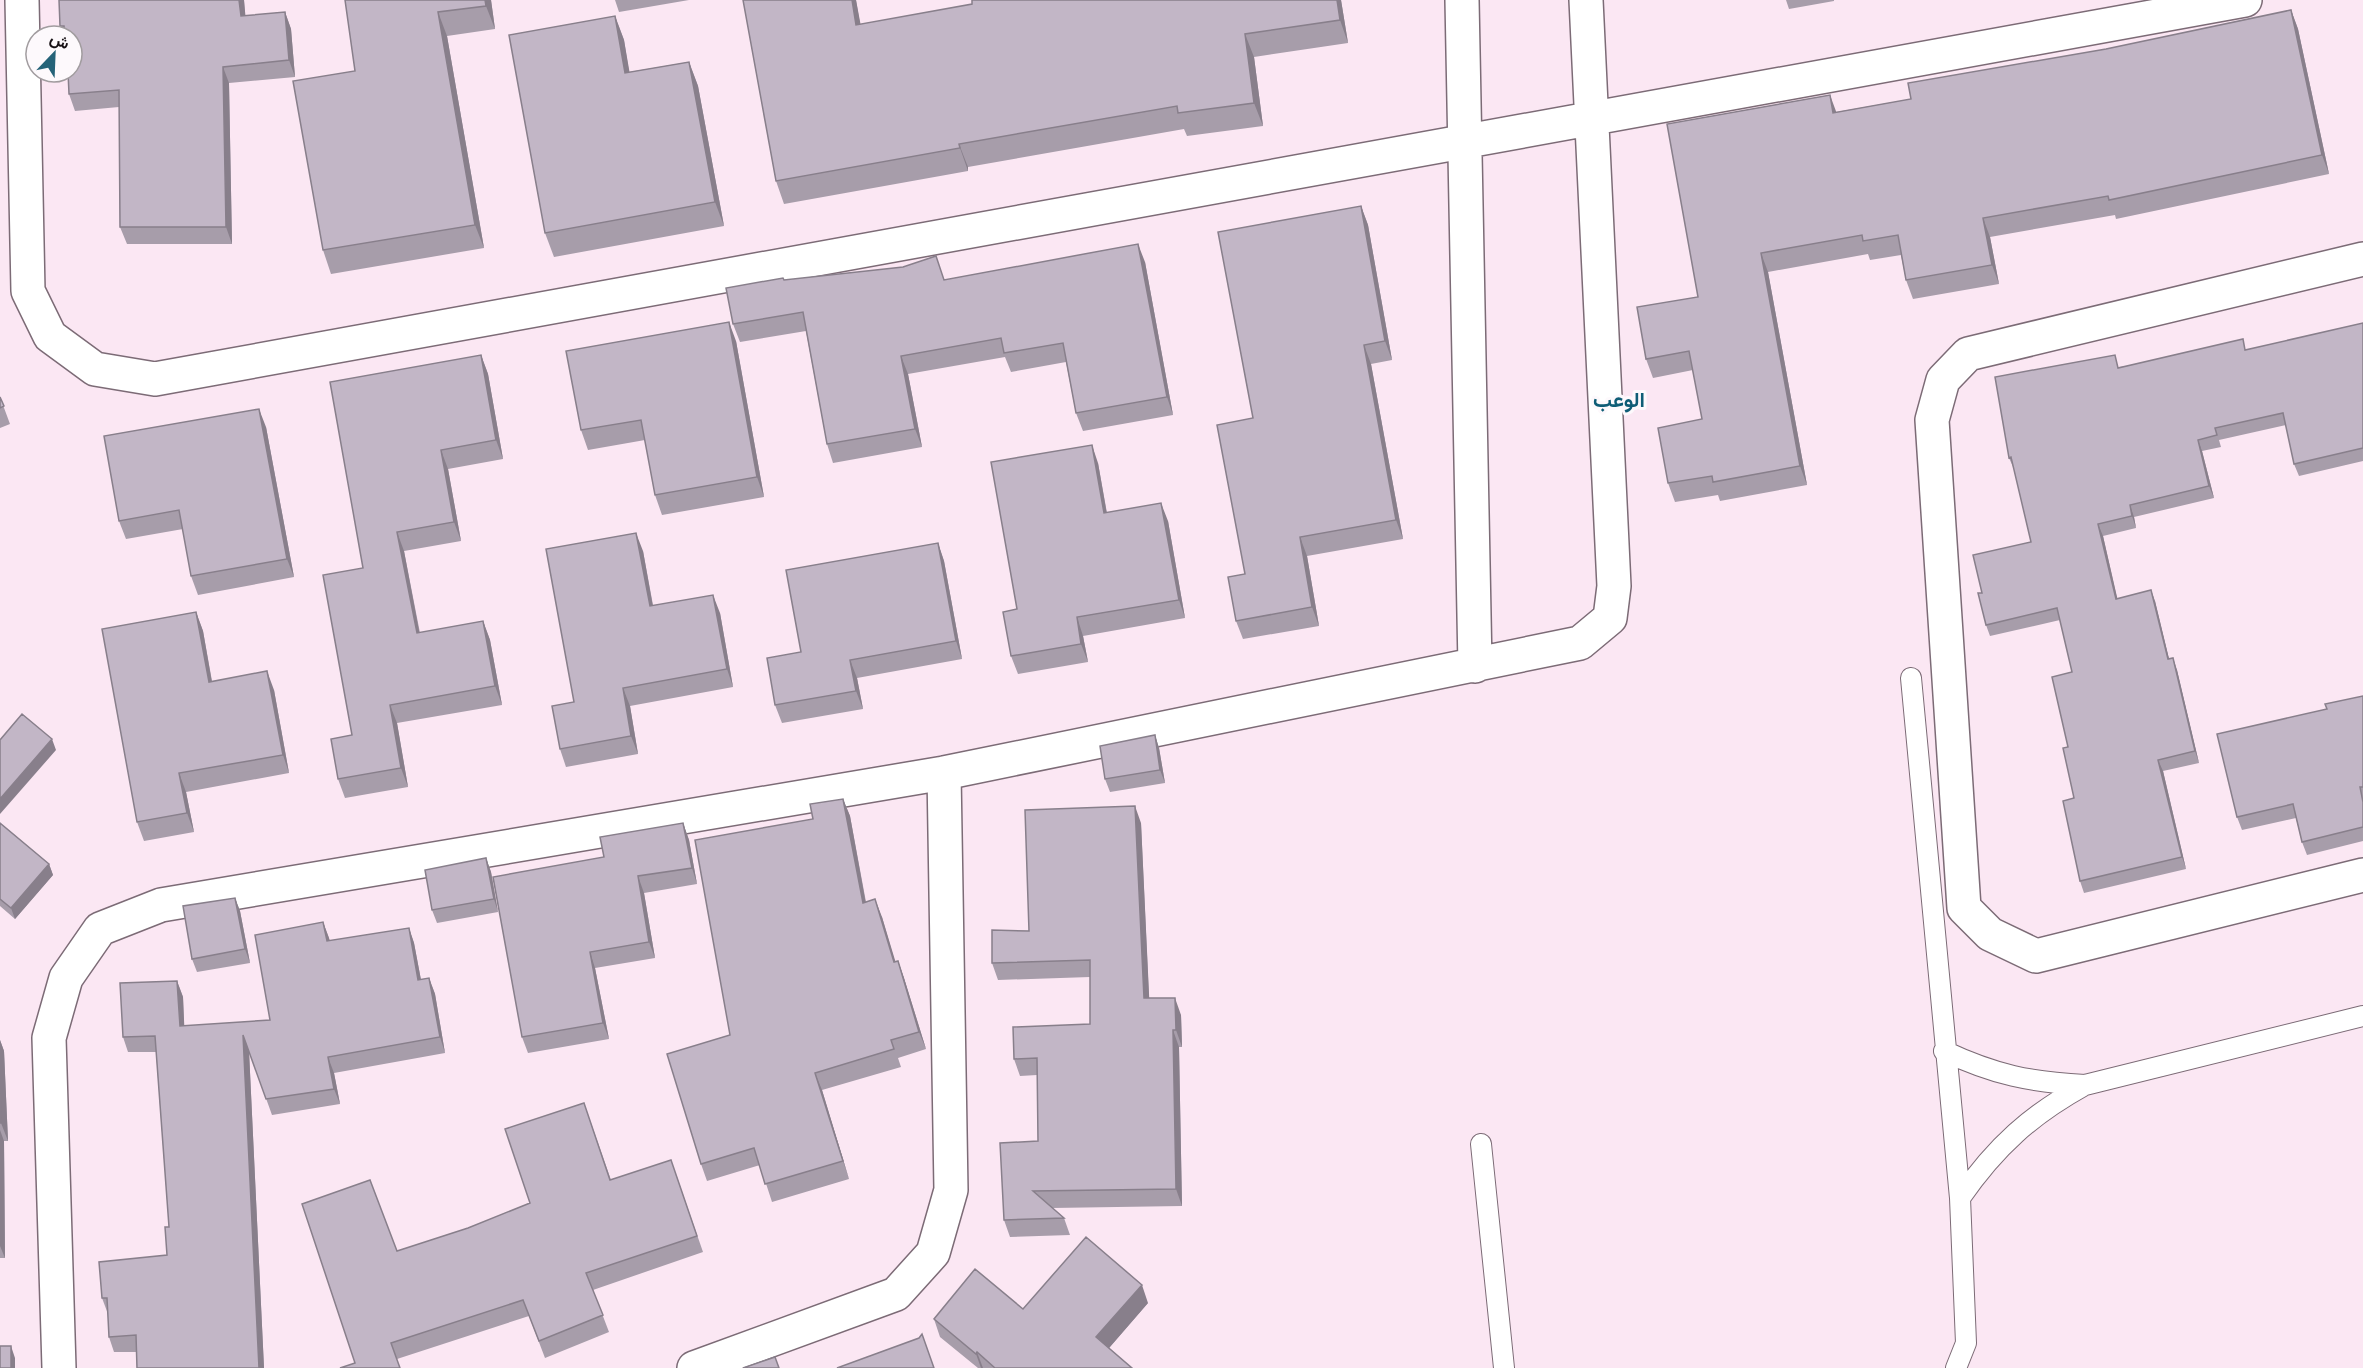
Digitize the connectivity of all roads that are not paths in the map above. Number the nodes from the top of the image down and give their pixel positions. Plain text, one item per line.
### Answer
1 (22, 0) edge
2 (1462, 0) edge
3 (1586, 0) edge
4 (2245, 0) edge
5 (1593, 120) junction
6 (1466, 142) junction
7 (2363, 259) edge
8 (1475, 666) junction
9 (1911, 678) dead end
10 (944, 773) junction
11 (2363, 875) edge
12 (2363, 1016) edge
13 (1944, 1051) junction
14 (2085, 1085) junction
15 (1481, 1144) dead end
16 (1960, 1198) junction
17 (58, 1368) edge
18 (694, 1368) edge
19 (1504, 1368) edge
20 (1956, 1368) edge

1 - 6 street
2 - 6 street
3 - 5 street
4 - 5 street
5 - 6 street
5 - 8 street
6 - 8 street
7 - 11 street
8 - 10 street
9 - 13 lane
10 - 17 street
10 - 18 street
12 - 14 lane
13 - 14 lane
13 - 16 lane
14 - 16 lane
15 - 19 lane
16 - 20 lane

